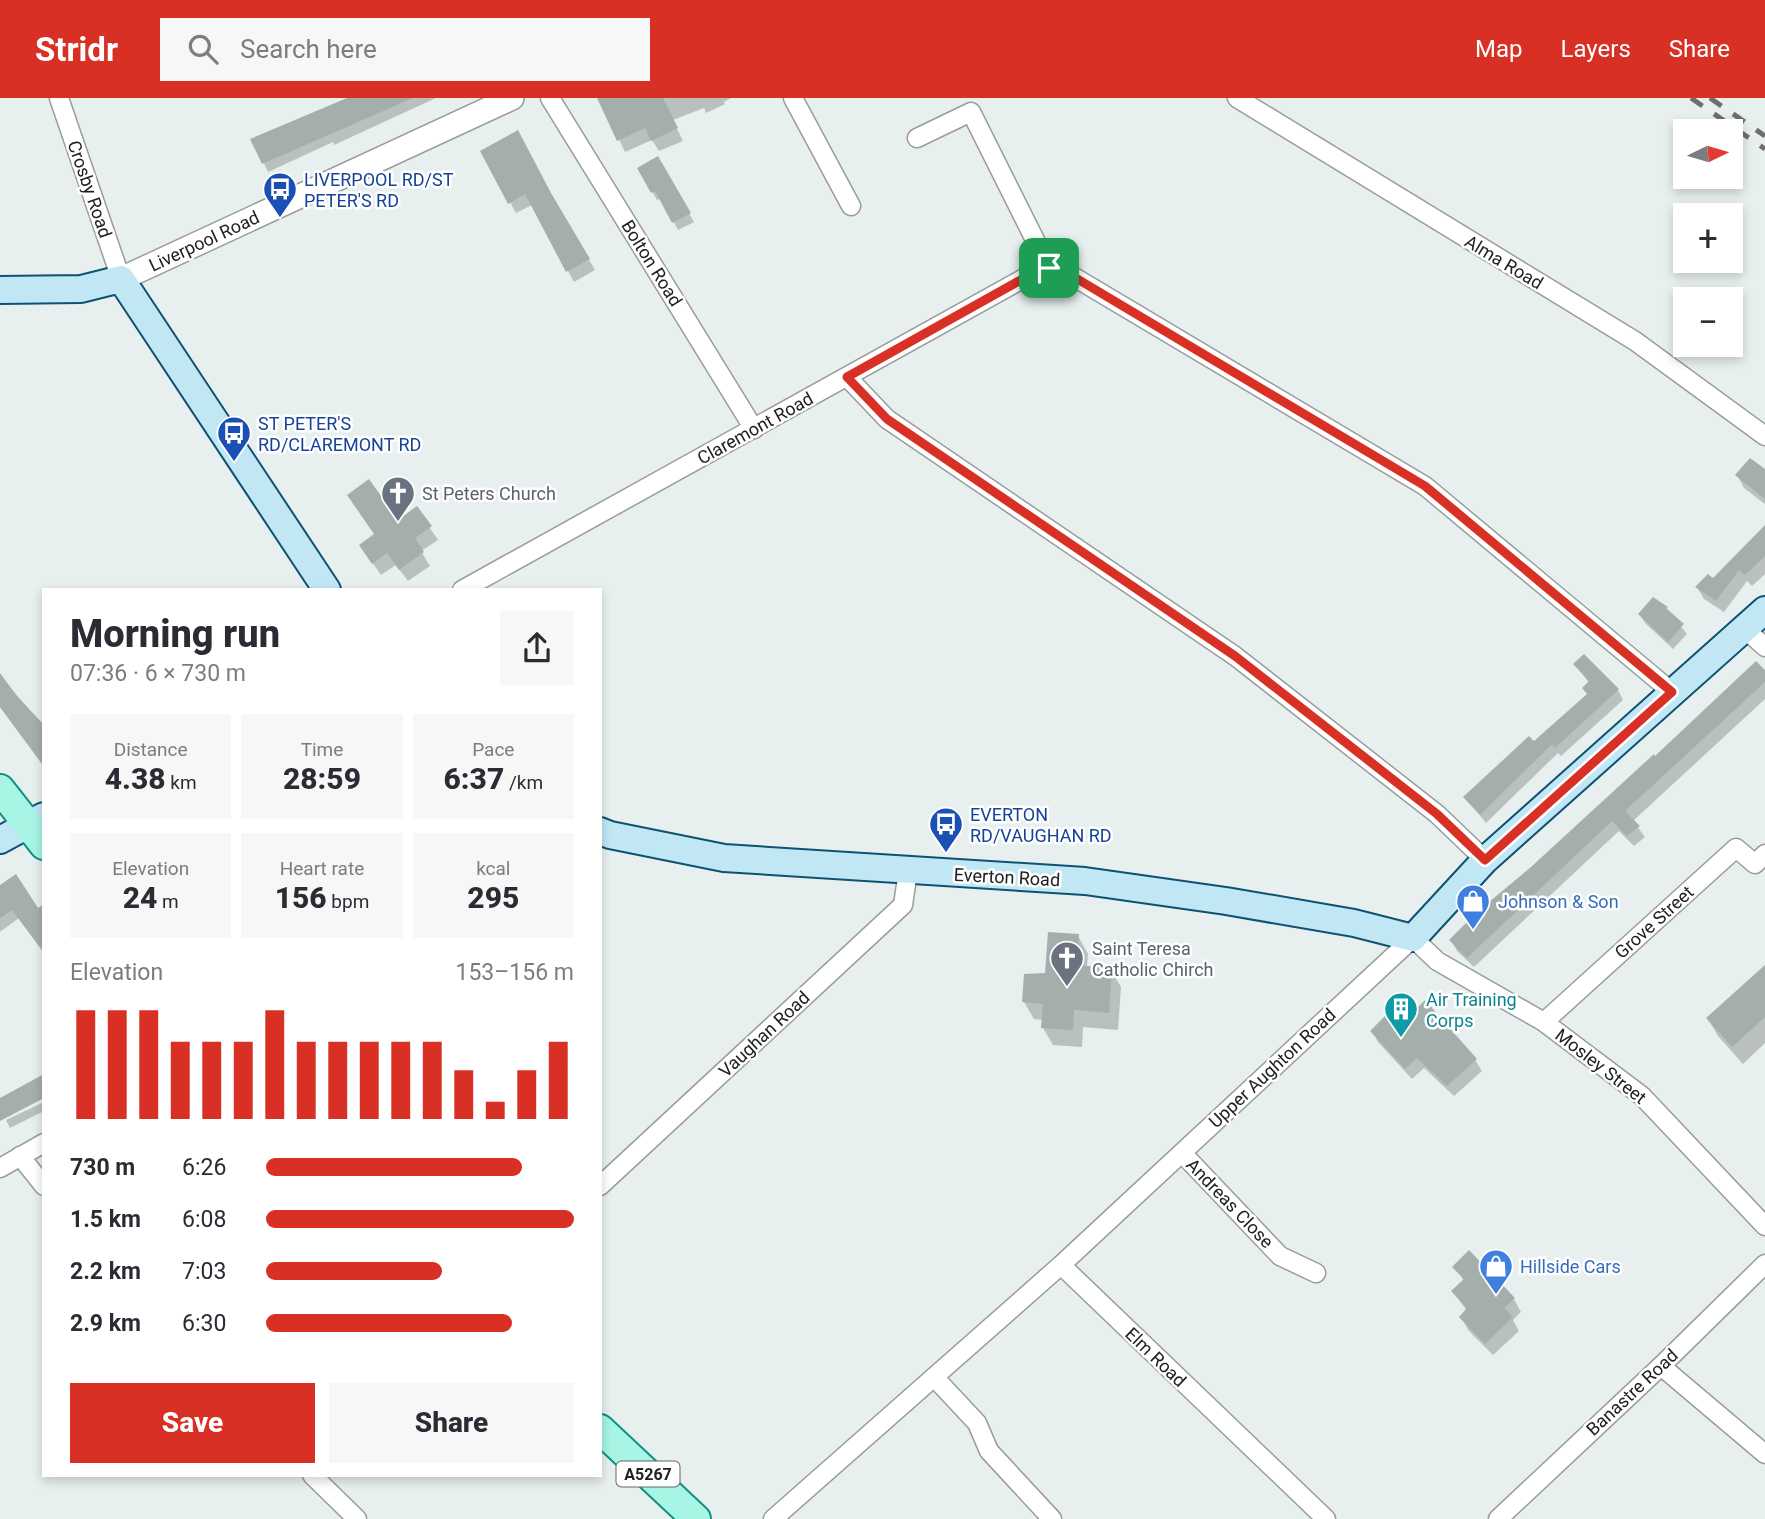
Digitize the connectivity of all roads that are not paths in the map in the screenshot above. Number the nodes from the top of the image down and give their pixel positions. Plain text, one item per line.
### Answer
1 (59, 98) edge
2 (512, 98) edge
3 (550, 98) edge
4 (793, 98) edge
5 (1237, 98) edge
6 (917, 138) dead end
7 (851, 206) dead end
8 (1049, 268) junction
9 (121, 279) junction
10 (0, 290) edge
11 (847, 377) junction
12 (754, 429) junction
13 (1765, 436) edge
14 (326, 588) edge
15 (466, 588) edge
16 (1765, 610) edge
17 (1745, 629) junction
18 (1765, 647) edge
19 (1672, 692) junction
20 (0, 789) edge
21 (38, 829) edge
22 (602, 832) edge
23 (0, 840) edge
24 (1765, 854) edge
25 (1485, 860) junction
26 (908, 871) junction
27 (1413, 938) junction
28 (1544, 1022) junction
29 (42, 1144) edge
30 (1181, 1153) junction
31 (20, 1156) junction
32 (0, 1168) edge
33 (42, 1184) edge
34 (602, 1184) edge
35 (1765, 1226) edge
36 (1765, 1264) edge
37 (1061, 1265) junction
38 (1316, 1273) dead end
39 (1661, 1366) junction
40 (934, 1377) junction
41 (602, 1431) edge
42 (1765, 1454) edge
43 (314, 1477) edge
44 (357, 1519) edge
45 (696, 1519) edge
46 (773, 1519) edge
47 (1052, 1519) edge
48 (1326, 1519) edge
49 (1498, 1519) edge

1 - 9 street, Crosby Road
2 - 9 street, Liverpool Road
3 - 12 street, Bolton Road
4 - 7 street
5 - 13 street, Alma Road
6 - 8 street
8 - 11 street, Claremont Road
8 - 19 street
9 - 10 main road, Liverpool Road
9 - 14 main road
11 - 12 street, Claremont Road
11 - 25 street
12 - 15 street, Claremont Road
16 - 17 main road, Upper Aughton Road
17 - 18 street
17 - 19 main road, Upper Aughton Road
19 - 25 main road, Upper Aughton Road
20 - 21 main road
21 - 23 main road
22 - 26 main road, Everton Road
24 - 28 street, Grove Street
25 - 27 main road, Upper Aughton Road
26 - 27 main road, Everton Road
26 - 34 street, Vaughan Road
27 - 28 street, Mosley Street
27 - 30 street, Upper Aughton Road
28 - 35 street, Mosley Street
29 - 31 street
30 - 37 street, Upper Aughton Road
30 - 38 street, Andreas Close
31 - 32 street
31 - 33 street
36 - 39 street, Banastre Road
37 - 40 street, Upper Aughton Road
37 - 48 street, Elm Road
39 - 42 street
39 - 49 street, Banastre Road
40 - 46 street, Upper Aughton Road
40 - 47 street
41 - 45 main road, A5267
43 - 44 street

